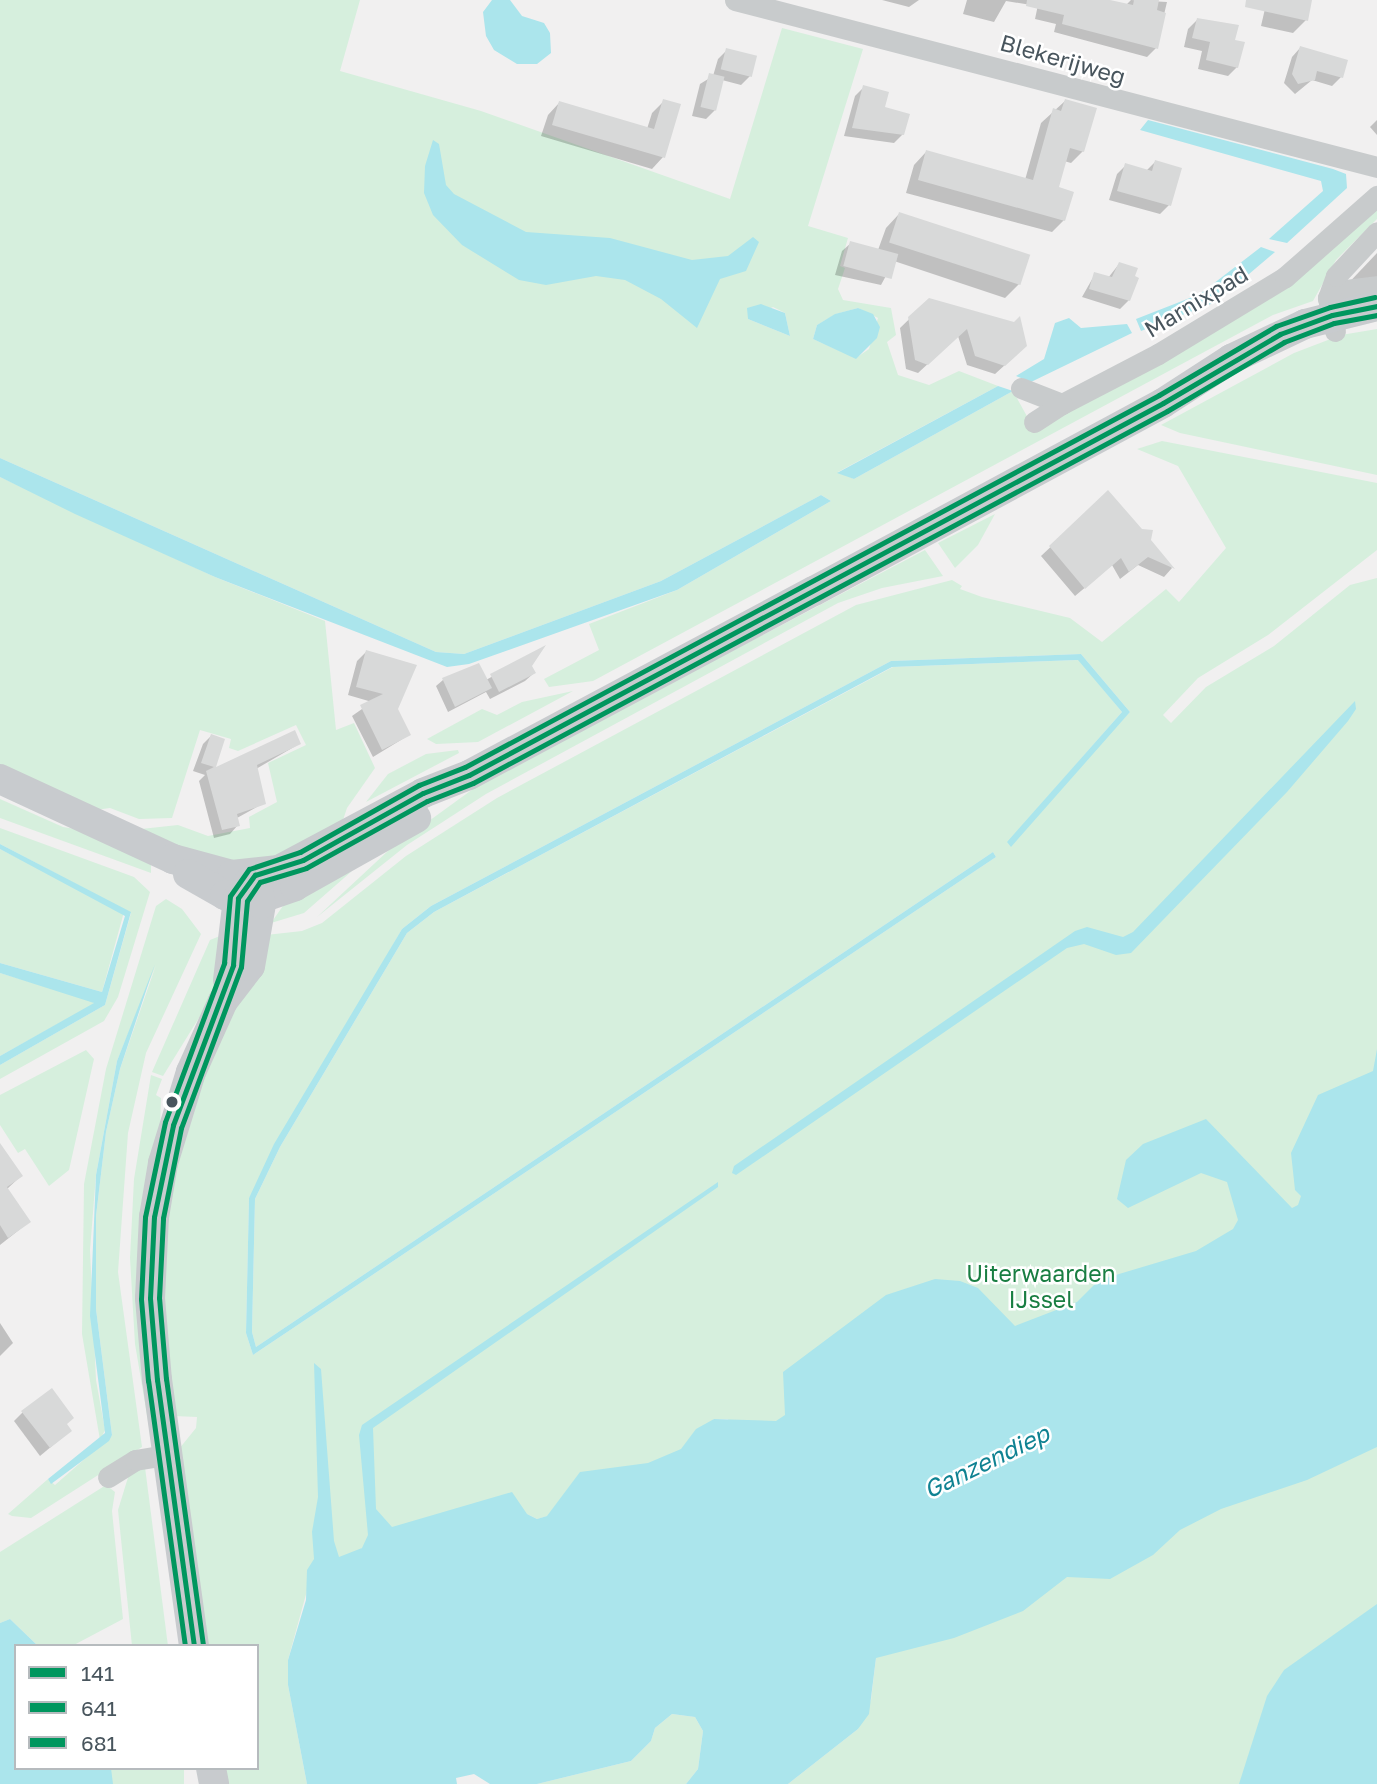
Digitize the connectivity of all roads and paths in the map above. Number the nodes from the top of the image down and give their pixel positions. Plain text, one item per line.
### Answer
1 (735, 0) edge
2 (1377, 167) edge
3 (1377, 196) edge
4 (1377, 232) edge
5 (1377, 286) edge
6 (1377, 306) edge
7 (1332, 315) junction
8 (1377, 323) edge
9 (1021, 388) dead end
10 (1062, 404) junction
11 (1034, 422) dead end
12 (0, 779) edge
13 (251, 890) junction
14 (167, 1455) junction
15 (108, 1477) dead end
16 (194, 1644) edge

1 - 2 street, Blekerijweg
3 - 10 street, Marnixpad
4 - 7 street
5 - 7 street
6 - 7 main road
7 - 8 main road
7 - 13 main road
9 - 10 street
10 - 11 street, Marnixpad
12 - 13 main road
13 - 14 main road
14 - 15 street
14 - 16 main road

